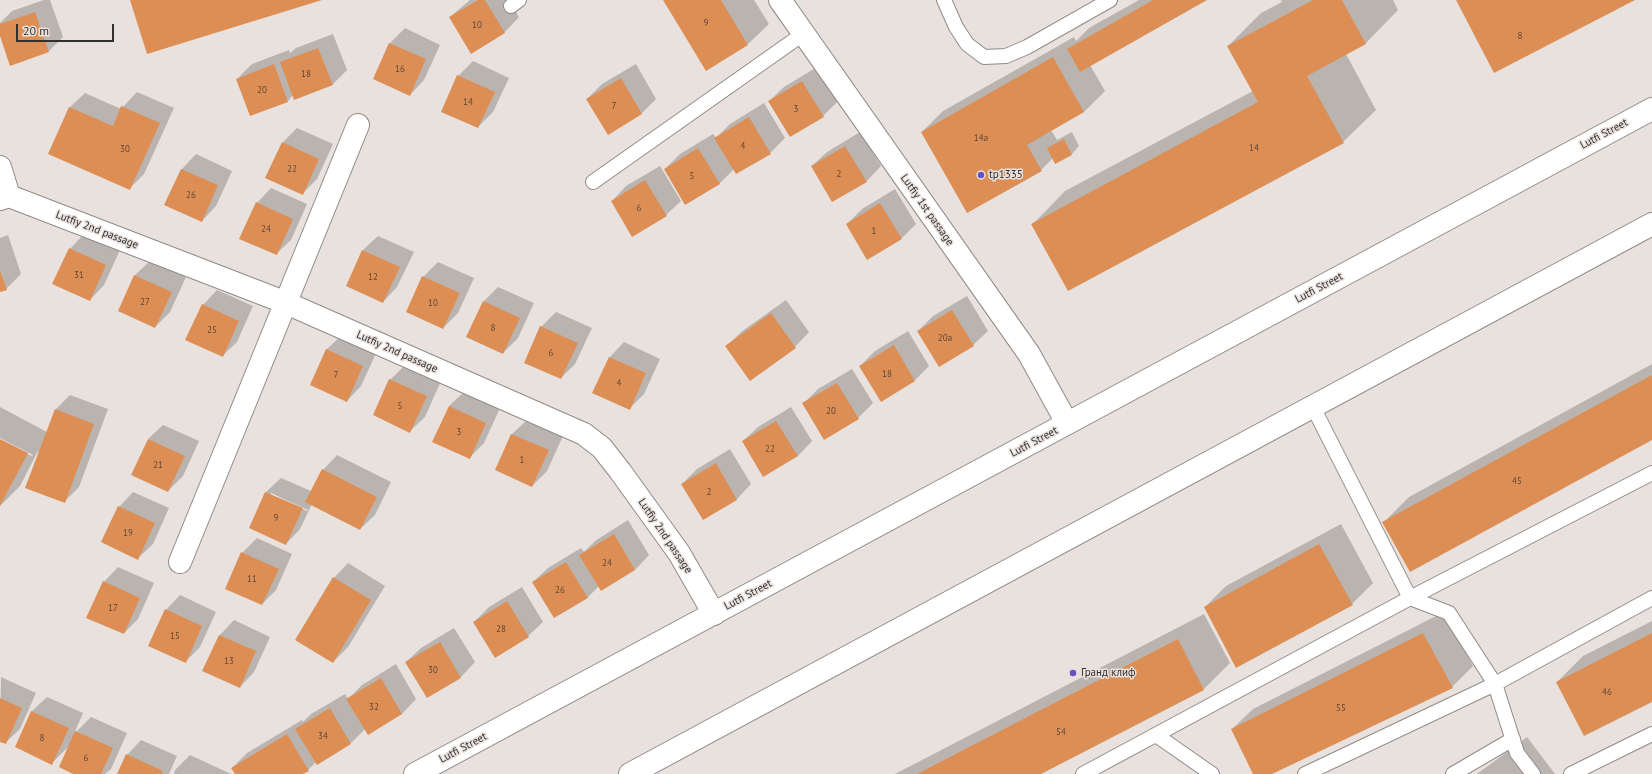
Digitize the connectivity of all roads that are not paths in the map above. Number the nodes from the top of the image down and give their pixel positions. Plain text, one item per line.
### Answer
1 (780, 0) edge
2 (944, 0) edge
3 (1110, 0) edge
4 (803, 34) junction
5 (1652, 109) edge
6 (358, 125) dead end
7 (0, 167) edge
8 (592, 182) dead end
9 (5, 197) edge
10 (1652, 224) edge
11 (284, 302) junction
12 (1313, 407) junction
13 (1067, 424) junction
14 (1652, 473) edge
15 (180, 562) dead end
16 (1410, 598) junction
17 (1652, 598) edge
18 (714, 614) junction
19 (1495, 684) junction
20 (1652, 734) edge
21 (1156, 735) junction
22 (1513, 739) junction
23 (415, 774) edge
24 (630, 774) edge
25 (1083, 774) edge
26 (1212, 774) edge
27 (1305, 774) edge
28 (1453, 774) edge
29 (1532, 774) edge
30 (1571, 774) edge

1 - 4 main road, Lutfiy 1st passage
2 - 3 lane
4 - 8 lane
4 - 13 main road, Lutfiy 1st passage
5 - 13 main road, Lutfi Street
6 - 11 main road
7 - 9 main road
9 - 11 main road, Lutfiy 2nd passage
10 - 12 main road
11 - 15 main road
11 - 18 main road, Lutfiy 2nd passage
12 - 16 lane
12 - 24 main road
13 - 18 main road, Lutfi Street
14 - 16 lane
16 - 19 lane
16 - 21 lane
17 - 19 lane
18 - 23 main road, Lutfi Street
19 - 22 lane
19 - 27 lane
20 - 30 lane
21 - 25 lane
21 - 26 lane
22 - 28 lane
22 - 29 lane

